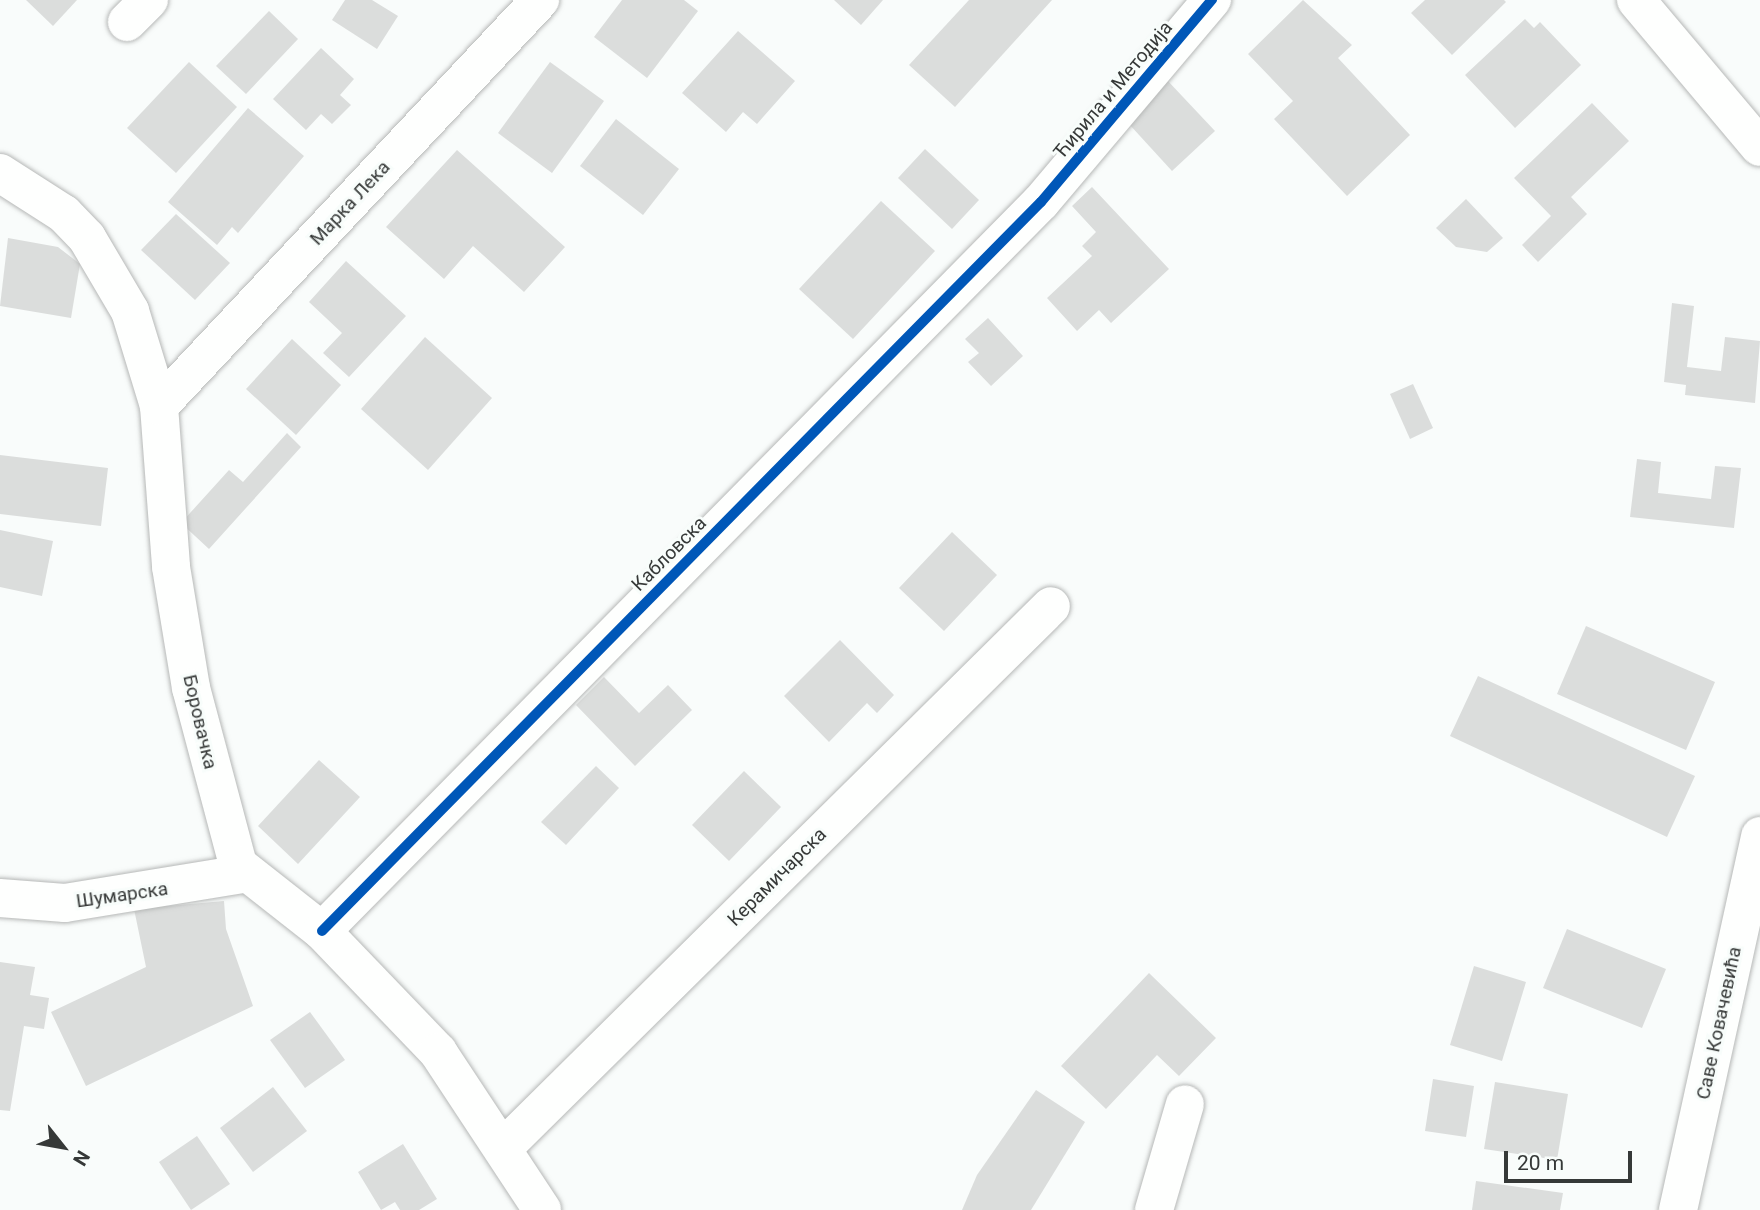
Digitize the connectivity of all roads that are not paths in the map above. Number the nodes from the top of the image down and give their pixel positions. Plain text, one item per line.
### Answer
1 (540, 0) edge
2 (1636, 0) edge
3 (1206, 2) edge
4 (1760, 147) edge
5 (0, 173) edge
6 (1041, 202) joint
7 (159, 406) junction
8 (1051, 606) dead end
9 (1760, 836) edge
10 (243, 874) junction
11 (0, 898) edge
12 (322, 931) junction
13 (1185, 1104) dead end
14 (504, 1147) junction
15 (542, 1210) edge
16 (1154, 1210) edge
17 (1678, 1210) edge

1 - 7 street, Марка Лека
2 - 4 street
3 - 6 street, Ћирила и Методија
5 - 7 street, Боровачка
6 - 12 street, Кабловска
7 - 10 street, Боровачка
8 - 14 street, Керамичарска
9 - 17 street, Саве Ковачевића
10 - 11 street, Шумарска
10 - 12 street
12 - 14 street
13 - 16 street
14 - 15 street

